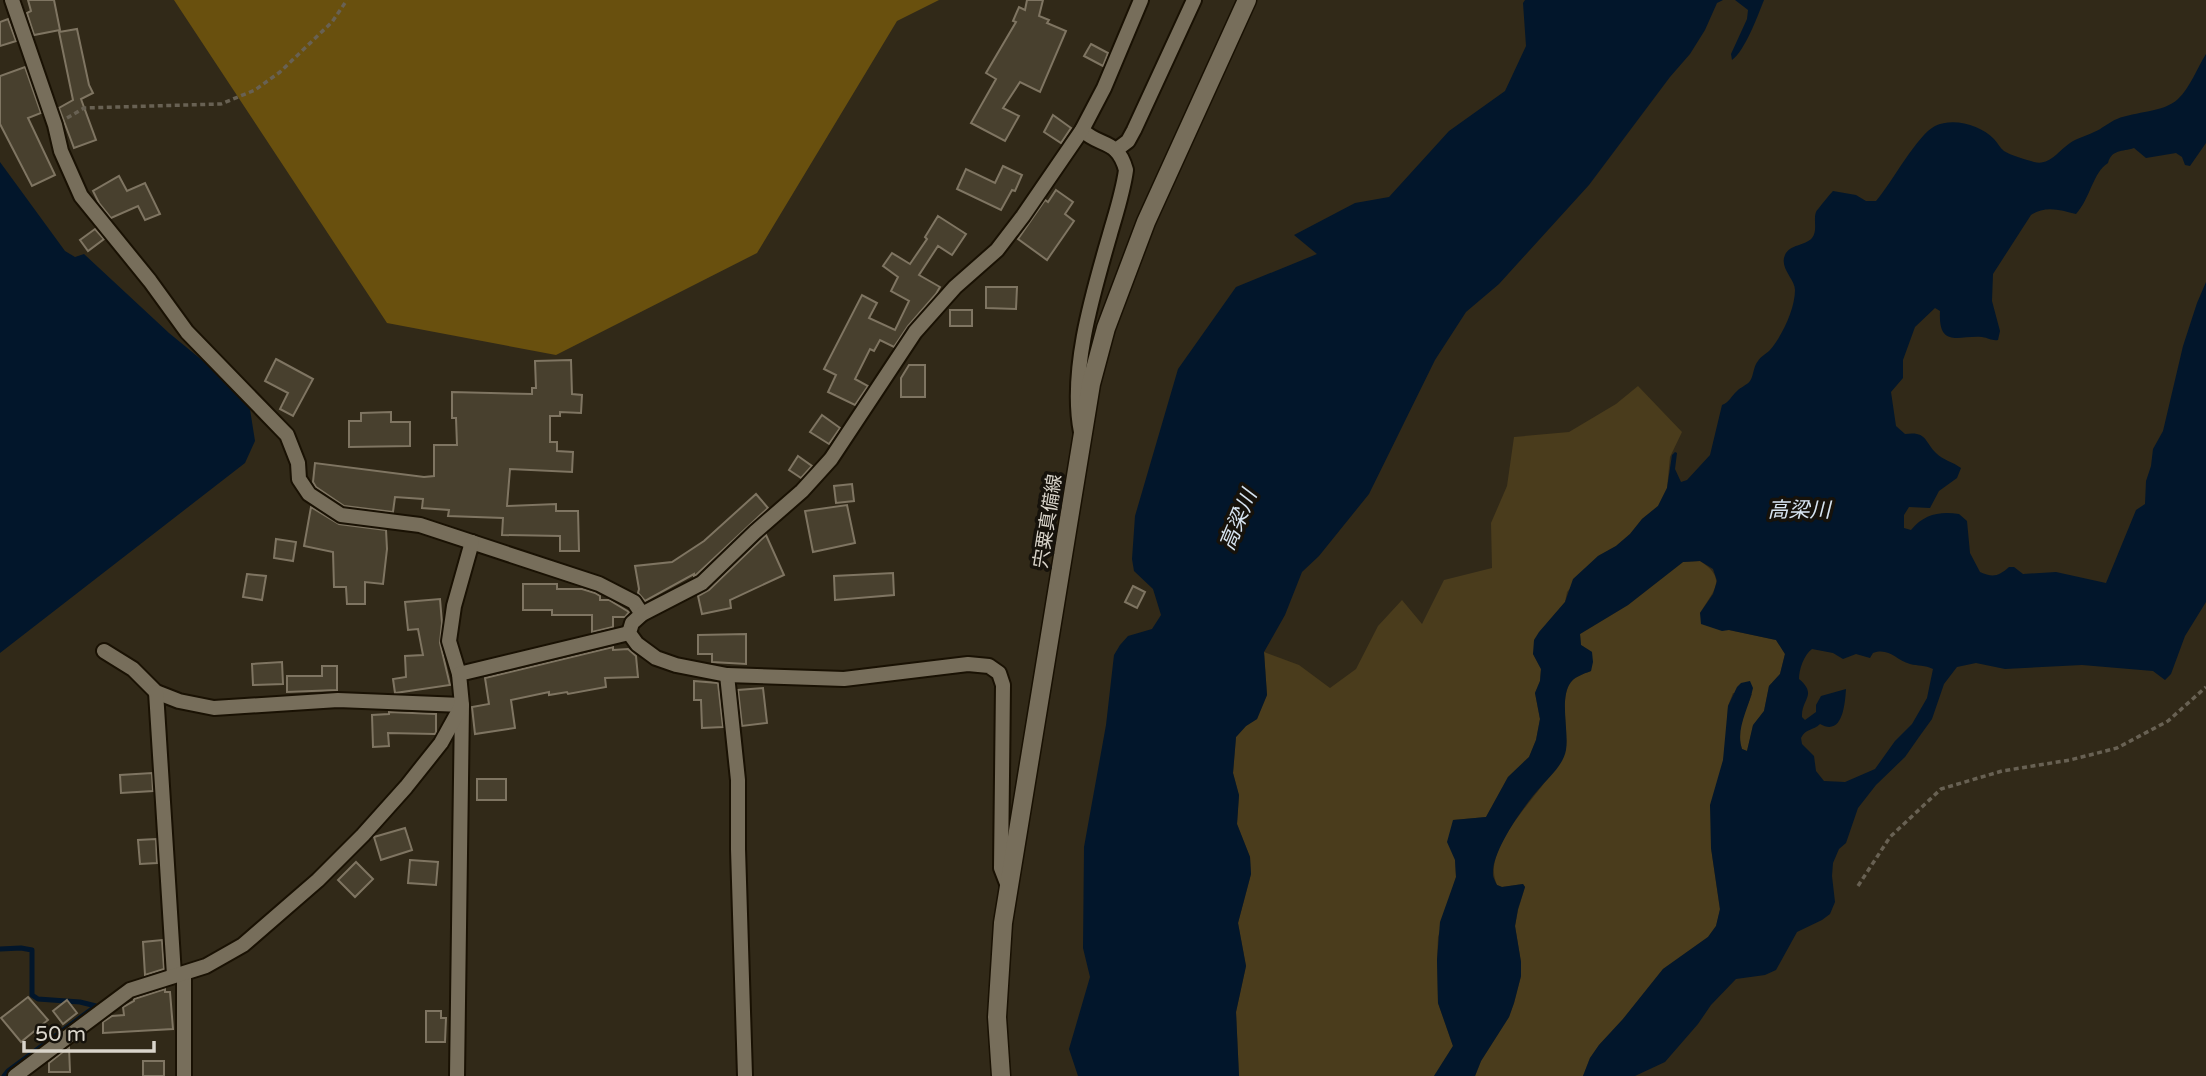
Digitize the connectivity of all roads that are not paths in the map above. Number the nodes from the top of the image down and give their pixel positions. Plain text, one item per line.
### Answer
1 (12, 0) edge
2 (1140, 0) edge
3 (1194, 0) edge
4 (1247, 0) edge
5 (1082, 130) junction
6 (1116, 150) junction
7 (1082, 436) junction
8 (472, 542) junction
9 (642, 614) junction
10 (629, 633) junction
11 (104, 651) dead end
12 (459, 674) junction
13 (727, 675) junction
14 (156, 691) junction
15 (461, 705) junction
16 (1008, 886) junction
17 (179, 975) junction
18 (15, 1076) edge
19 (184, 1076) edge
20 (457, 1076) edge
21 (745, 1076) edge
22 (1001, 1076) edge

1 - 8 street
2 - 5 street
3 - 6 street
4 - 7 main road, 宍粟真備線
5 - 6 street
5 - 9 street
6 - 7 street
7 - 16 main road, 宍粟真備線
8 - 9 street
8 - 12 street
9 - 10 street
10 - 12 street
10 - 13 street
11 - 14 street
12 - 15 street
13 - 16 street
13 - 21 street
14 - 15 street
14 - 17 street
15 - 17 street
15 - 20 street
16 - 22 main road, 宍粟真備線
17 - 18 street
17 - 19 street

